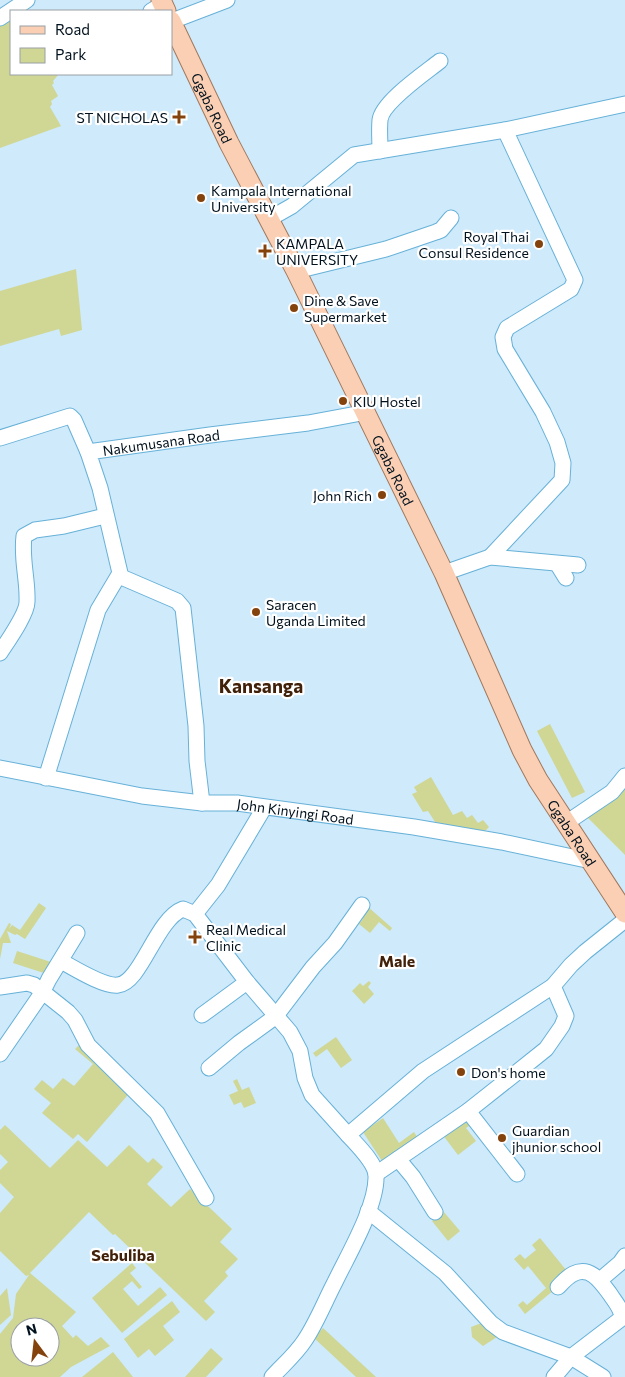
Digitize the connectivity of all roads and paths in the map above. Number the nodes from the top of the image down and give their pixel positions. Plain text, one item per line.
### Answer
1 (27, 0) edge
2 (227, 0) edge
3 (12, 10) edge
4 (172, 10) edge
5 (172, 28) edge
6 (440, 62) dead end
7 (625, 104) edge
8 (505, 130) junction
9 (380, 151) junction
10 (451, 218) dead end
11 (269, 219) junction
12 (296, 270) junction
13 (367, 412) junction
14 (0, 438) edge
15 (88, 452) junction
16 (105, 516) junction
17 (490, 558) junction
18 (558, 564) junction
19 (578, 565) dead end
20 (444, 572) junction
21 (119, 576) junction
22 (566, 578) dead end
23 (0, 653) edge
24 (0, 768) edge
25 (625, 776) edge
26 (46, 778) junction
27 (202, 803) junction
28 (264, 808) junction
29 (566, 823) junction
30 (591, 861) junction
31 (362, 905) dead end
32 (625, 913) edge
33 (195, 914) junction
34 (625, 920) edge
35 (78, 933) dead end
36 (61, 961) junction
37 (247, 982) junction
38 (553, 986) junction
39 (0, 987) edge
40 (42, 993) junction
41 (202, 1015) dead end
42 (275, 1017) junction
43 (0, 1054) edge
44 (209, 1068) dead end
45 (468, 1111) junction
46 (348, 1135) junction
47 (398, 1159) junction
48 (376, 1174) junction
49 (517, 1174) dead end
50 (206, 1198) dead end
51 (368, 1211) junction
52 (436, 1212) dead end
53 (625, 1256) edge
54 (600, 1280) junction
55 (558, 1287) dead end
56 (571, 1357) junction
57 (272, 1377) edge
58 (554, 1377) edge
59 (603, 1377) edge

1 - 3 street
2 - 4 street
5 - 11 main road, Ggaba Road
6 - 9 street
7 - 8 street
8 - 9 street
8 - 17 street
9 - 11 street
10 - 12 street
11 - 12 main road, Ggaba Road
12 - 13 main road, Ggaba Road
13 - 15 street, Nakumusana Road
13 - 20 main road, Ggaba Road
14 - 15 street
15 - 16 street, Nakumusana Road
16 - 21 street, Nakumusana Road
16 - 23 street
17 - 18 street
17 - 20 street
18 - 19 street
18 - 22 street
20 - 29 main road, Ggaba Road
21 - 26 street
21 - 27 street
24 - 26 street, John Kinyingi Road
25 - 29 street
26 - 27 street, John Kinyingi Road
27 - 28 street, John Kinyingi Road
28 - 30 street, John Kinyingi Road
28 - 33 street
29 - 30 main road, Ggaba Road
30 - 32 main road, Ggaba Road
31 - 42 street
33 - 36 street
33 - 37 street
34 - 38 street
35 - 36 street
36 - 40 street
37 - 41 street
37 - 42 street
38 - 45 street
38 - 46 street
39 - 40 street
40 - 43 street
40 - 50 street
42 - 44 street
42 - 46 street
45 - 47 street
45 - 49 street
46 - 48 street
47 - 48 street
47 - 52 street
48 - 51 street
51 - 56 street
51 - 57 street
53 - 54 street
54 - 55 street
54 - 56 street
56 - 58 street
56 - 59 street

